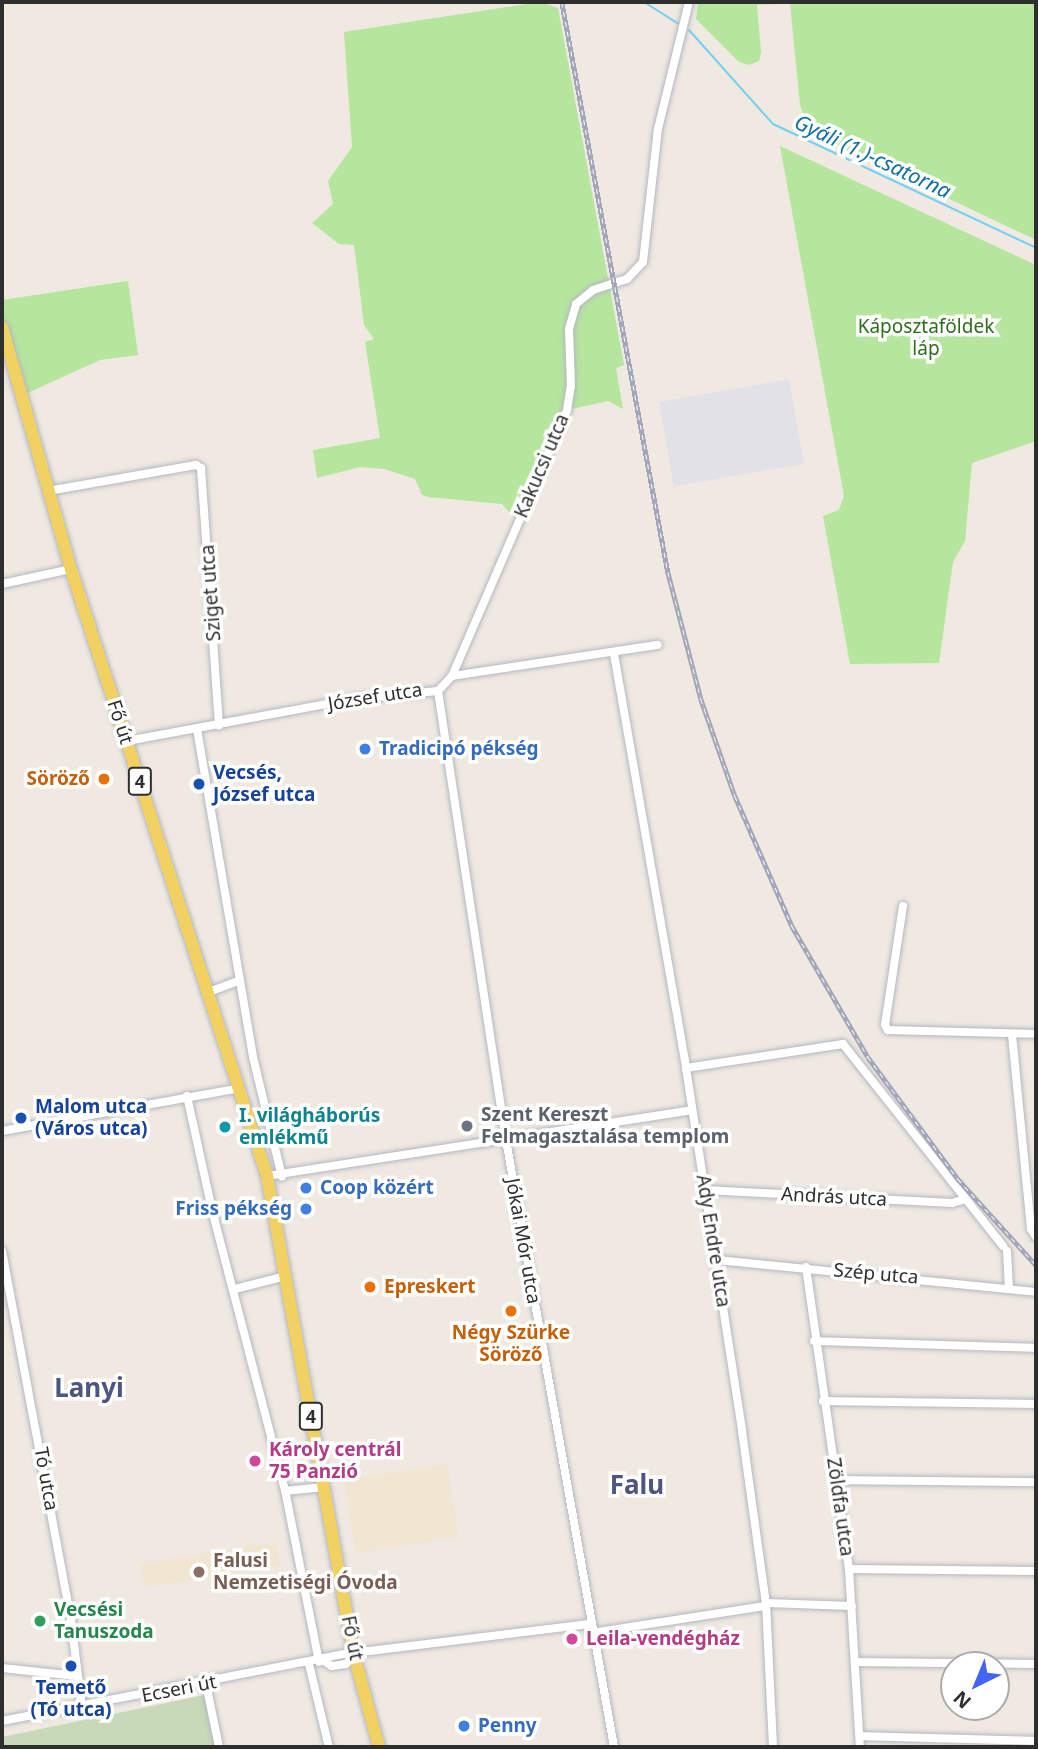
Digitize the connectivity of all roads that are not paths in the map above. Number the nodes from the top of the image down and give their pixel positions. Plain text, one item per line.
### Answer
1 (689, 2) edge
2 (2, 327) edge
3 (48, 491) junction
4 (71, 569) junction
5 (2, 584) edge
6 (658, 645) dead end
7 (614, 654) junction
8 (452, 676) junction
9 (438, 691) junction
10 (219, 725) junction
11 (197, 729) junction
12 (127, 741) junction
13 (903, 906) dead end
14 (240, 980) junction
15 (209, 992) junction
16 (1036, 1034) edge
17 (1012, 1035) junction
18 (686, 1068) junction
19 (261, 1091) junction
20 (242, 1092) junction
21 (187, 1096) junction
22 (691, 1110) junction
23 (2, 1131) edge
24 (506, 1140) junction
25 (267, 1177) junction
26 (282, 1177) junction
27 (705, 1190) junction
28 (962, 1199) junction
29 (1036, 1237) edge
30 (2, 1251) edge
31 (716, 1260) junction
32 (806, 1267) junction
33 (286, 1276) junction
34 (1009, 1287) junction
35 (235, 1289) junction
36 (1036, 1292) edge
37 (814, 1341) junction
38 (1036, 1348) edge
39 (822, 1401) junction
40 (1036, 1404) edge
41 (837, 1480) junction
42 (1036, 1482) edge
43 (324, 1487) junction
44 (285, 1490) junction
45 (849, 1569) junction
46 (1036, 1571) edge
47 (766, 1605) junction
48 (852, 1606) junction
49 (590, 1628) junction
50 (355, 1655) junction
51 (321, 1661) junction
52 (856, 1662) junction
53 (309, 1664) junction
54 (1036, 1664) edge
55 (2, 1668) edge
56 (77, 1676) junction
57 (206, 1684) junction
58 (82, 1708) junction
59 (2, 1721) edge
60 (860, 1736) junction
61 (1036, 1741) edge
62 (219, 1747) edge
63 (329, 1747) edge
64 (379, 1747) edge
65 (614, 1747) edge
66 (773, 1747) edge
67 (860, 1747) edge

1 - 8 street, Kakucsi utca
2 - 3 main road, Fő út / 4
3 - 4 main road, Fő út / 4
3 - 10 street, Sziget utca
4 - 5 street
4 - 12 main road, Fő út / 4
6 - 7 street
7 - 8 street
7 - 18 street, Ady Endre utca
8 - 9 street, József utca
9 - 10 street, József utca
9 - 24 street, Jókai Mór utca
10 - 11 street, József utca
11 - 12 street, József utca
11 - 14 street
12 - 15 main road, Fő út / 4
13 - 17 street
14 - 15 street
14 - 19 street
15 - 20 main road, Fő út / 4
16 - 17 street
17 - 29 street
18 - 22 street, Ady Endre utca
18 - 28 street
19 - 20 street
19 - 26 street
20 - 21 street
20 - 25 main road, Fő út / 4
21 - 23 street
21 - 35 street, Fő út
22 - 24 street
22 - 27 street, Ady Endre utca
24 - 26 street
24 - 49 street, Jókai Mór utca
25 - 26 street
25 - 33 main road, Fő út / 4
27 - 28 street, András utca
27 - 31 street, Ady Endre utca
28 - 34 street
30 - 56 street, Tó utca
31 - 32 street, Szép utca
31 - 47 street, Ady Endre utca
32 - 34 street, Szép utca
32 - 37 street, Zöldfa utca
33 - 35 street
33 - 43 main road, Fő út / 4
34 - 36 street, Szép utca
35 - 44 street, Fő út
37 - 38 street
37 - 39 street, Zöldfa utca
39 - 40 street
39 - 41 street, Zöldfa utca
41 - 42 street
41 - 45 street, Zöldfa utca
43 - 44 street
43 - 50 main road, Fő út / 4
44 - 51 street, Fő út
45 - 46 street
45 - 48 street, Zöldfa utca
47 - 48 street
47 - 49 street
47 - 66 street, Ady Endre utca
48 - 52 street, Zöldfa utca
49 - 50 street
49 - 65 street, Jókai Mór utca
50 - 51 street, Ecseri út
50 - 64 main road, Fő út / 4
51 - 53 street, Ecseri út
52 - 54 street
52 - 60 street, Zöldfa utca
53 - 57 street, Ecseri út
53 - 63 street
55 - 56 street
56 - 58 street, Tó utca
57 - 58 street, Ecseri út
57 - 62 street
58 - 59 street, Ecseri út
60 - 61 street
60 - 67 street, Zöldfa utca

